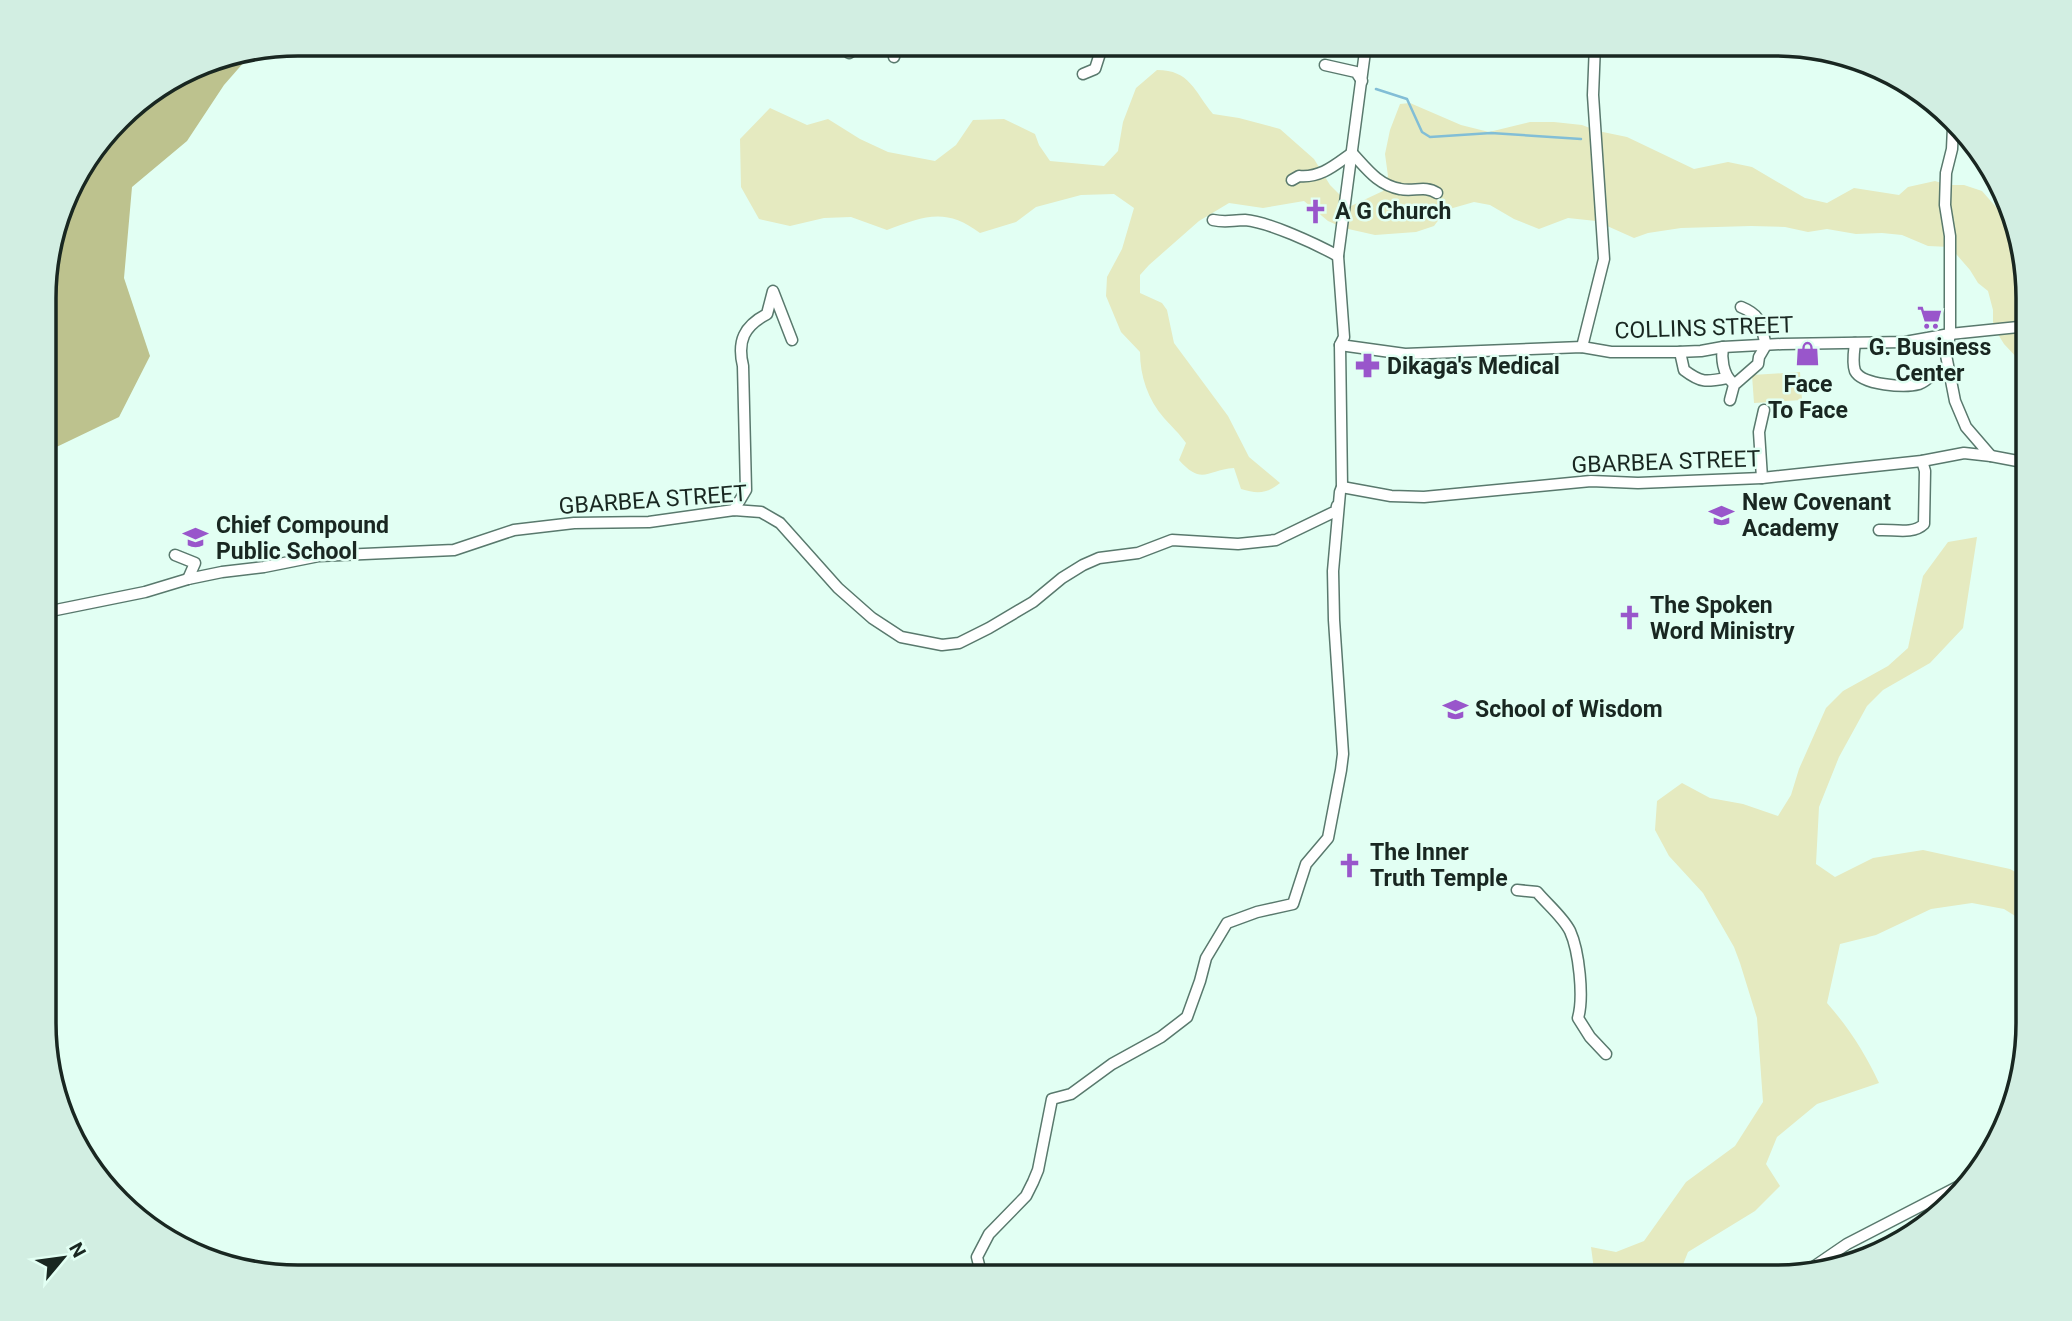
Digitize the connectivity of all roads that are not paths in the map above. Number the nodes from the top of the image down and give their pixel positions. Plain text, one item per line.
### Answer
1 (1099, 56) edge
2 (1365, 56) edge
3 (1594, 56) edge
4 (1325, 65) dead end
5 (1083, 74) dead end
6 (1362, 82) junction
7 (1953, 135) edge
8 (1352, 153) junction
9 (1293, 180) dead end
10 (1437, 193) dead end
11 (1213, 220) dead end
12 (1338, 256) junction
13 (1741, 307) dead end
14 (2015, 327) edge
15 (1950, 334) junction
16 (792, 340) dead end
17 (1855, 343) junction
18 (1340, 345) junction
19 (1766, 345) junction
20 (1582, 347) junction
21 (1723, 347) junction
22 (1680, 352) junction
23 (1933, 374) dead end
24 (1731, 382) junction
25 (1730, 400) dead end
26 (1764, 410) dead end
27 (1991, 456) junction
28 (1922, 461) junction
29 (2015, 461) edge
30 (1762, 478) junction
31 (1341, 490) junction
32 (734, 510) junction
33 (1879, 530) dead end
34 (175, 555) dead end
35 (188, 579) junction
36 (56, 610) edge
37 (1517, 890) dead end
38 (1606, 1054) dead end
39 (1946, 1193) edge
40 (1825, 1259) edge
41 (979, 1265) edge

1 - 5 street
2 - 6 street
3 - 20 street
4 - 6 street
6 - 8 street
7 - 15 street
8 - 9 street
8 - 10 street
8 - 12 street
11 - 12 street
12 - 18 street
13 - 19 street
14 - 15 street, COLLINS STREET
15 - 17 street, COLLINS STREET
15 - 27 street
16 - 32 street
17 - 19 street, COLLINS STREET
17 - 23 street
18 - 20 street, COLLINS STREET
18 - 31 street
19 - 21 street, COLLINS STREET
19 - 24 street
20 - 22 street, COLLINS STREET
21 - 22 street, COLLINS STREET
21 - 24 street
22 - 24 street
24 - 25 street
26 - 30 street
27 - 28 street, GBARBEA STREET
27 - 29 street, GBARBEA STREET
28 - 30 street, GBARBEA STREET
28 - 33 street
30 - 31 street, GBARBEA STREET
31 - 32 street, GBARBEA STREET
31 - 41 street
32 - 35 street, GBARBEA STREET
34 - 35 street
35 - 36 street, GBARBEA STREET
37 - 38 street
39 - 40 street

